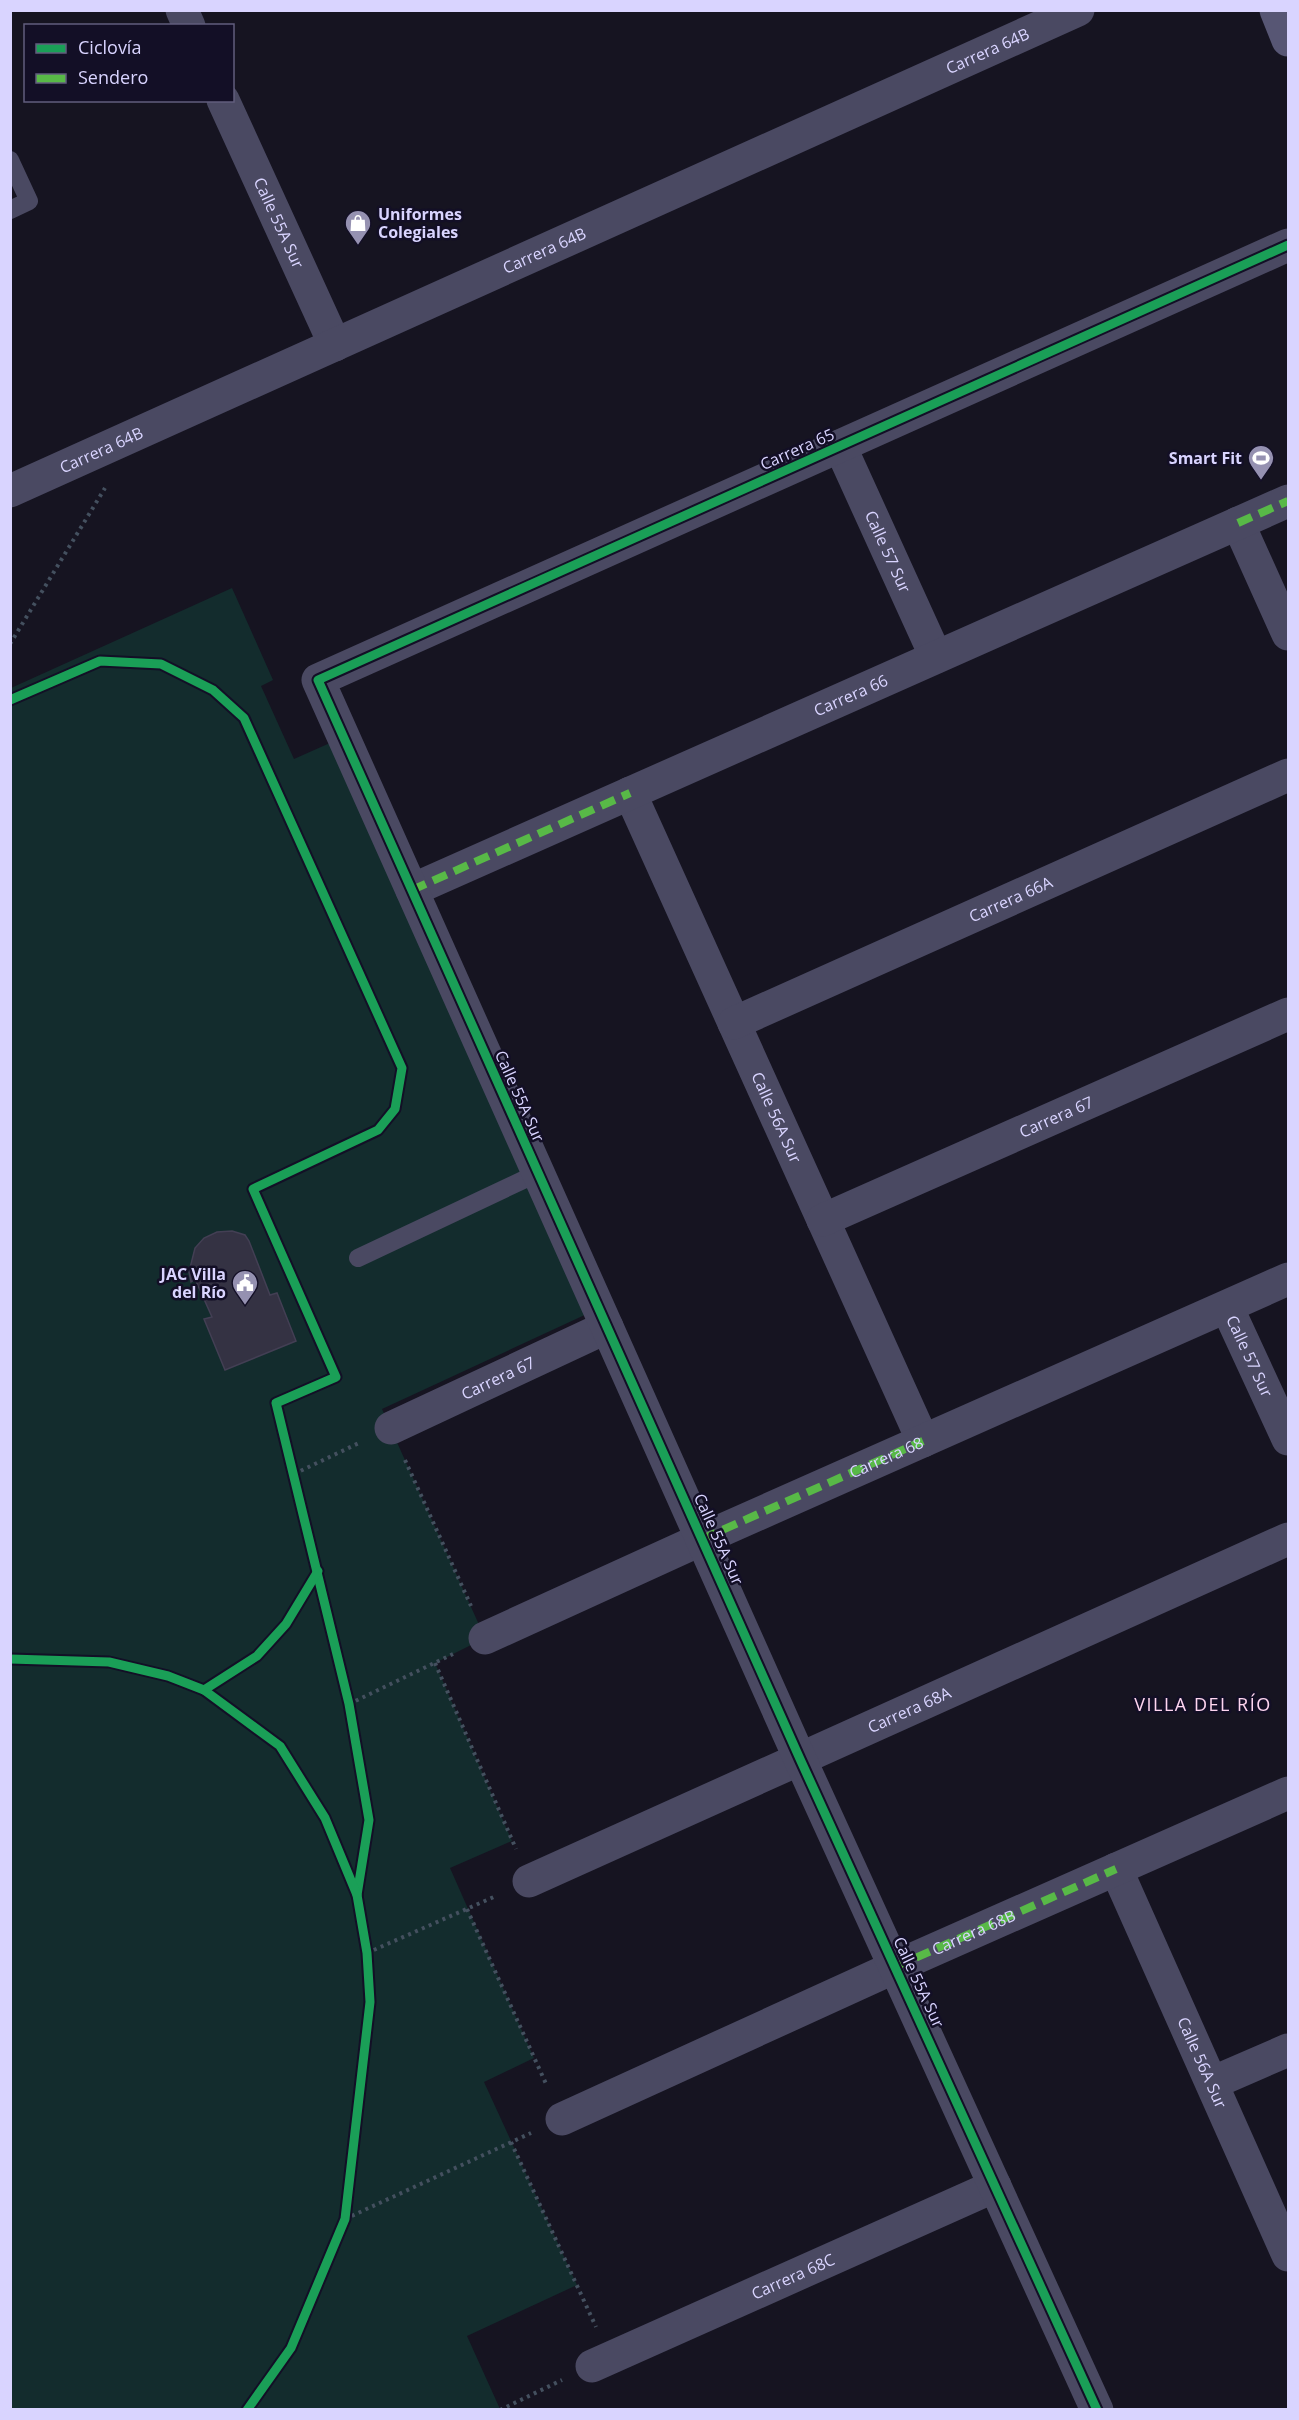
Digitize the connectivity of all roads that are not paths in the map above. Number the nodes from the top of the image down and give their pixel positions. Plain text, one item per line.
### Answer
1 (182, 10) edge
2 (1078, 10) edge
3 (1276, 10) edge
4 (188, 24) edge
5 (1288, 40) edge
6 (224, 102) edge
7 (10, 159) edge
8 (10, 210) edge
9 (1288, 245) edge
10 (335, 345) junction
11 (840, 446) junction
12 (10, 491) edge
13 (1288, 501) edge
14 (1238, 523) junction
15 (1288, 634) edge
16 (936, 657) junction
17 (318, 680) joint
18 (1288, 775) edge
19 (630, 793) junction
20 (412, 890) junction
21 (1288, 1014) edge
22 (734, 1023) junction
23 (538, 1173) junction
24 (823, 1220) junction
25 (358, 1258) dead end
26 (1288, 1279) edge
27 (1227, 1307) junction
28 (607, 1327) junction
29 (391, 1428) road end
30 (1288, 1439) edge
31 (923, 1442) junction
32 (702, 1539) junction
33 (1288, 1539) edge
34 (485, 1638) road end
35 (800, 1759) junction
36 (1288, 1793) edge
37 (1116, 1869) junction
38 (530, 1881) road end
39 (895, 1967) junction
40 (1288, 2050) edge
41 (1212, 2084) junction
42 (562, 2119) road end
43 (995, 2186) junction
44 (1288, 2255) edge
45 (601, 2362) road end
46 (1088, 2407) edge

1 - 4 street
2 - 10 street, Carrera 64B
3 - 5 street
6 - 10 street, Calle 55A Sur
7 - 8 lane
9 - 11 street, Carrera 65
10 - 12 street, Carrera 64B
11 - 16 street, Calle 57 Sur
11 - 17 street, Carrera 65
13 - 14 street, Carrera 66
14 - 15 street
14 - 16 street, Carrera 66
16 - 19 street, Carrera 66
17 - 20 street, Calle 55A Sur
18 - 22 street, Carrera 66A
19 - 20 street, Carrera 66
19 - 22 street, Calle 56A Sur
20 - 23 street, Calle 55A Sur
21 - 24 street, Carrera 67
22 - 24 street, Calle 56A Sur
23 - 25 lane
23 - 28 street, Calle 55A Sur
24 - 31 street, Calle 56A Sur
26 - 27 street, Carrera 68
27 - 30 street, Calle 57 Sur
27 - 31 street, Carrera 68
28 - 29 street, Carrera 67
28 - 32 street, Calle 55A Sur
31 - 32 street, Carrera 68
32 - 34 street, Carrera 68
32 - 35 street, Calle 55A Sur
33 - 35 street, Carrera 68A
35 - 38 street, Carrera 68A
35 - 39 street, Calle 55A Sur
36 - 37 street, Carrera 68B
37 - 39 street, Carrera 68B
37 - 41 street, Calle 56A Sur
39 - 42 street, Carrera 68B
39 - 43 street, Calle 55A Sur
40 - 41 street
41 - 44 street, Calle 56A Sur
43 - 45 street, Carrera 68C
43 - 46 street, Calle 55A Sur

